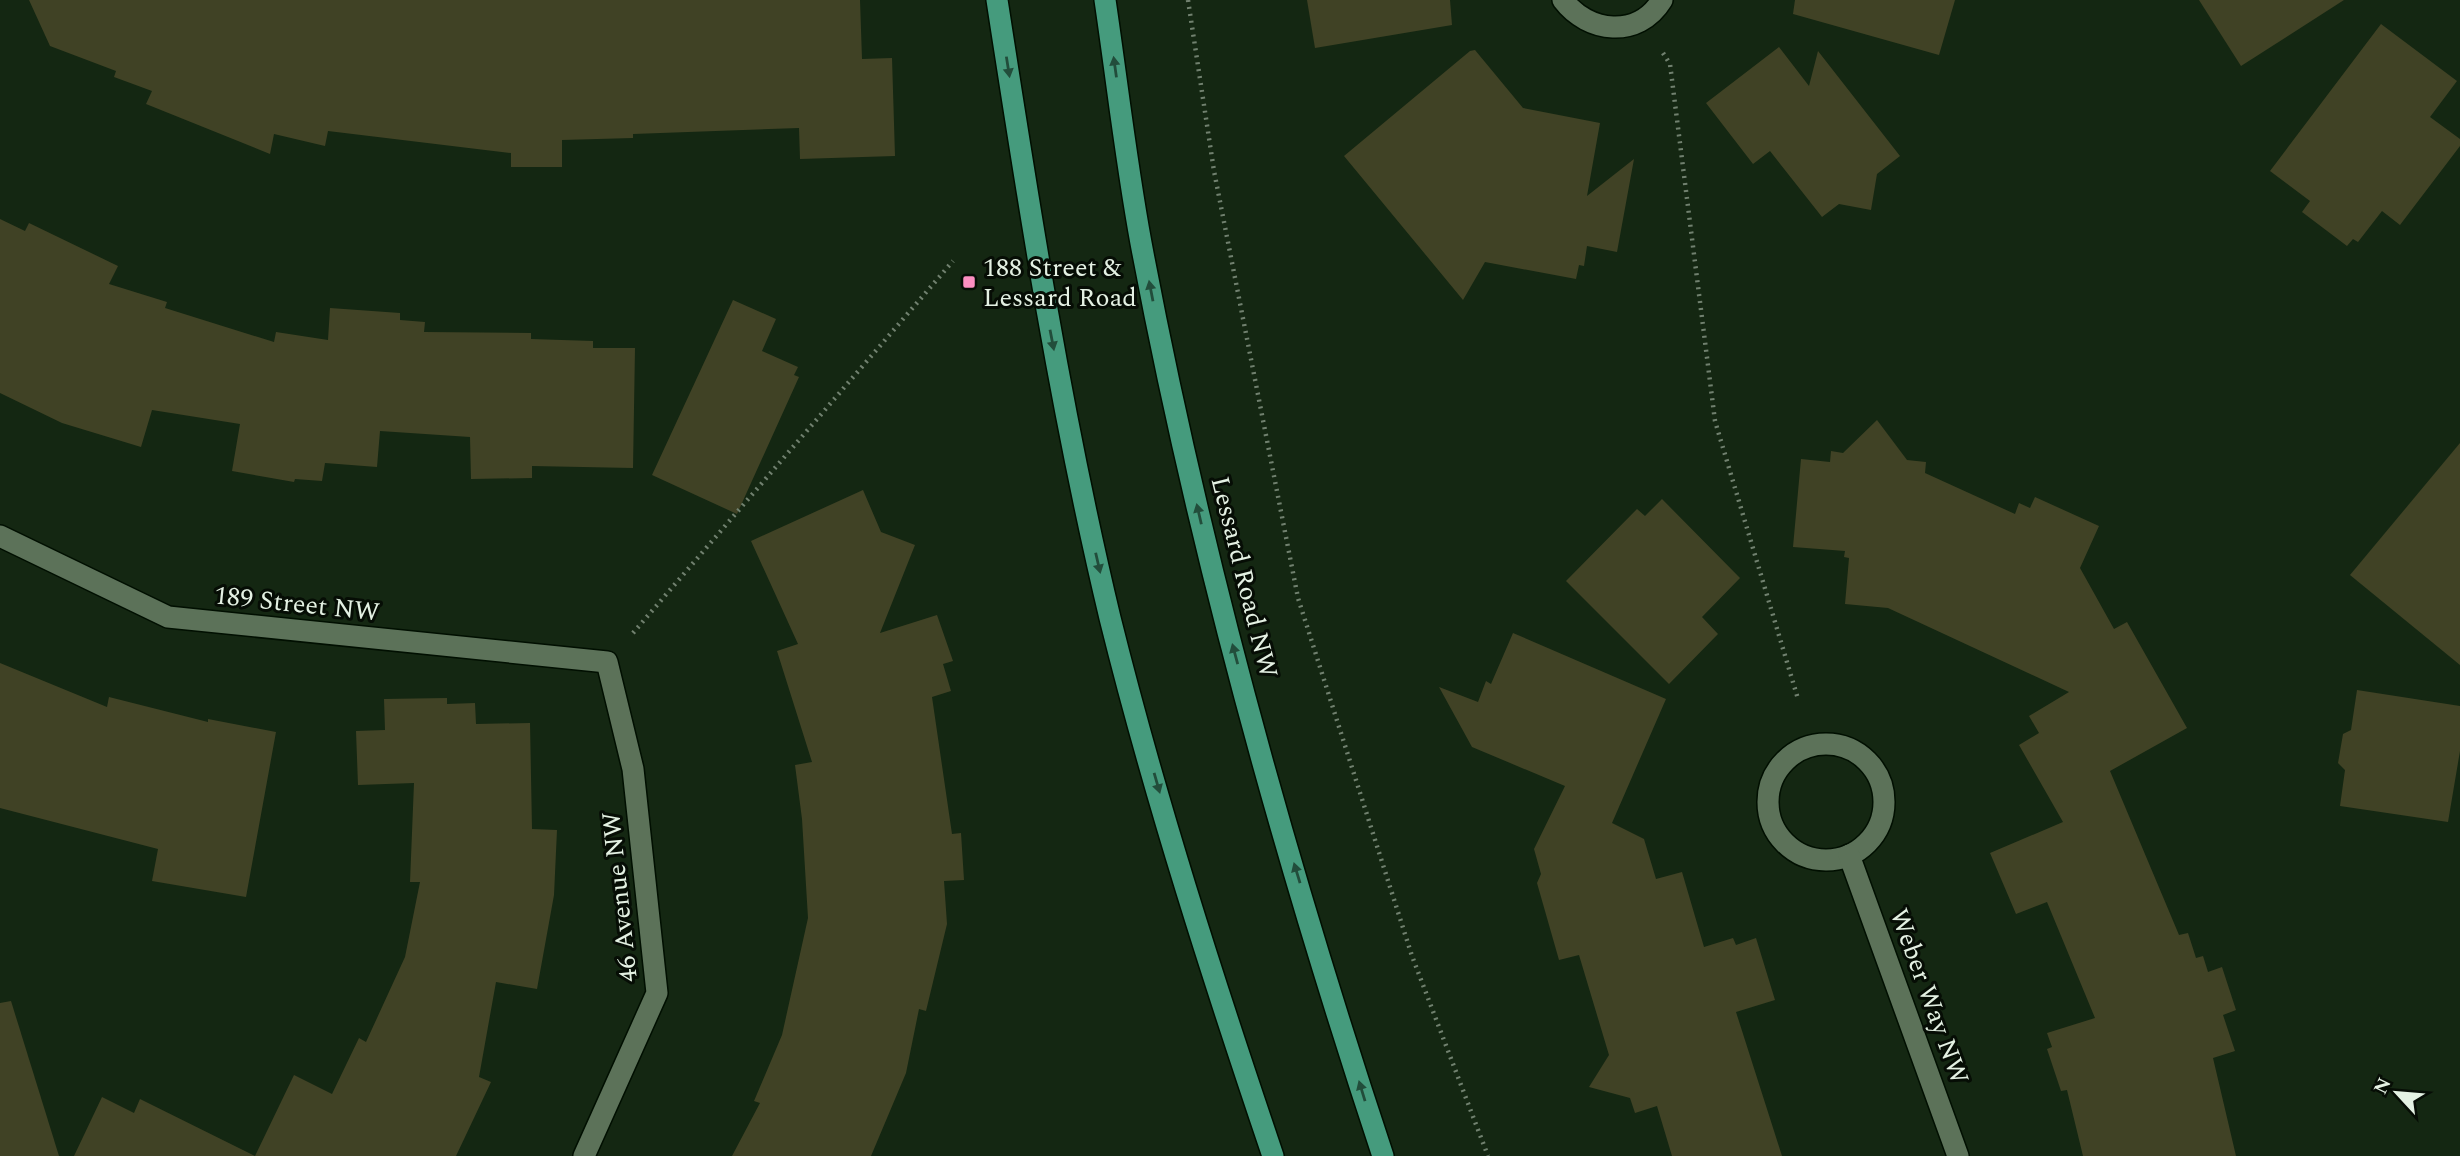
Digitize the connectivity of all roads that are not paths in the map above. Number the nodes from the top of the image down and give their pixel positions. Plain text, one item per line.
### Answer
1 (997, 0) edge
2 (1105, 0) edge
3 (1563, 0) edge
4 (1662, 0) edge
5 (0, 536) edge
6 (607, 662) joint
7 (1849, 855) junction
8 (584, 1156) edge
9 (1273, 1156) edge
10 (1383, 1156) edge
11 (1958, 1156) edge

1 -> 9 main road
10 -> 2 main road, Lessard Road NW
3 - 4 street
5 - 6 street, 189 Street NW
6 - 8 street, 46 Avenue NW
7 - 7 street
7 - 11 street, Weber Way NW

